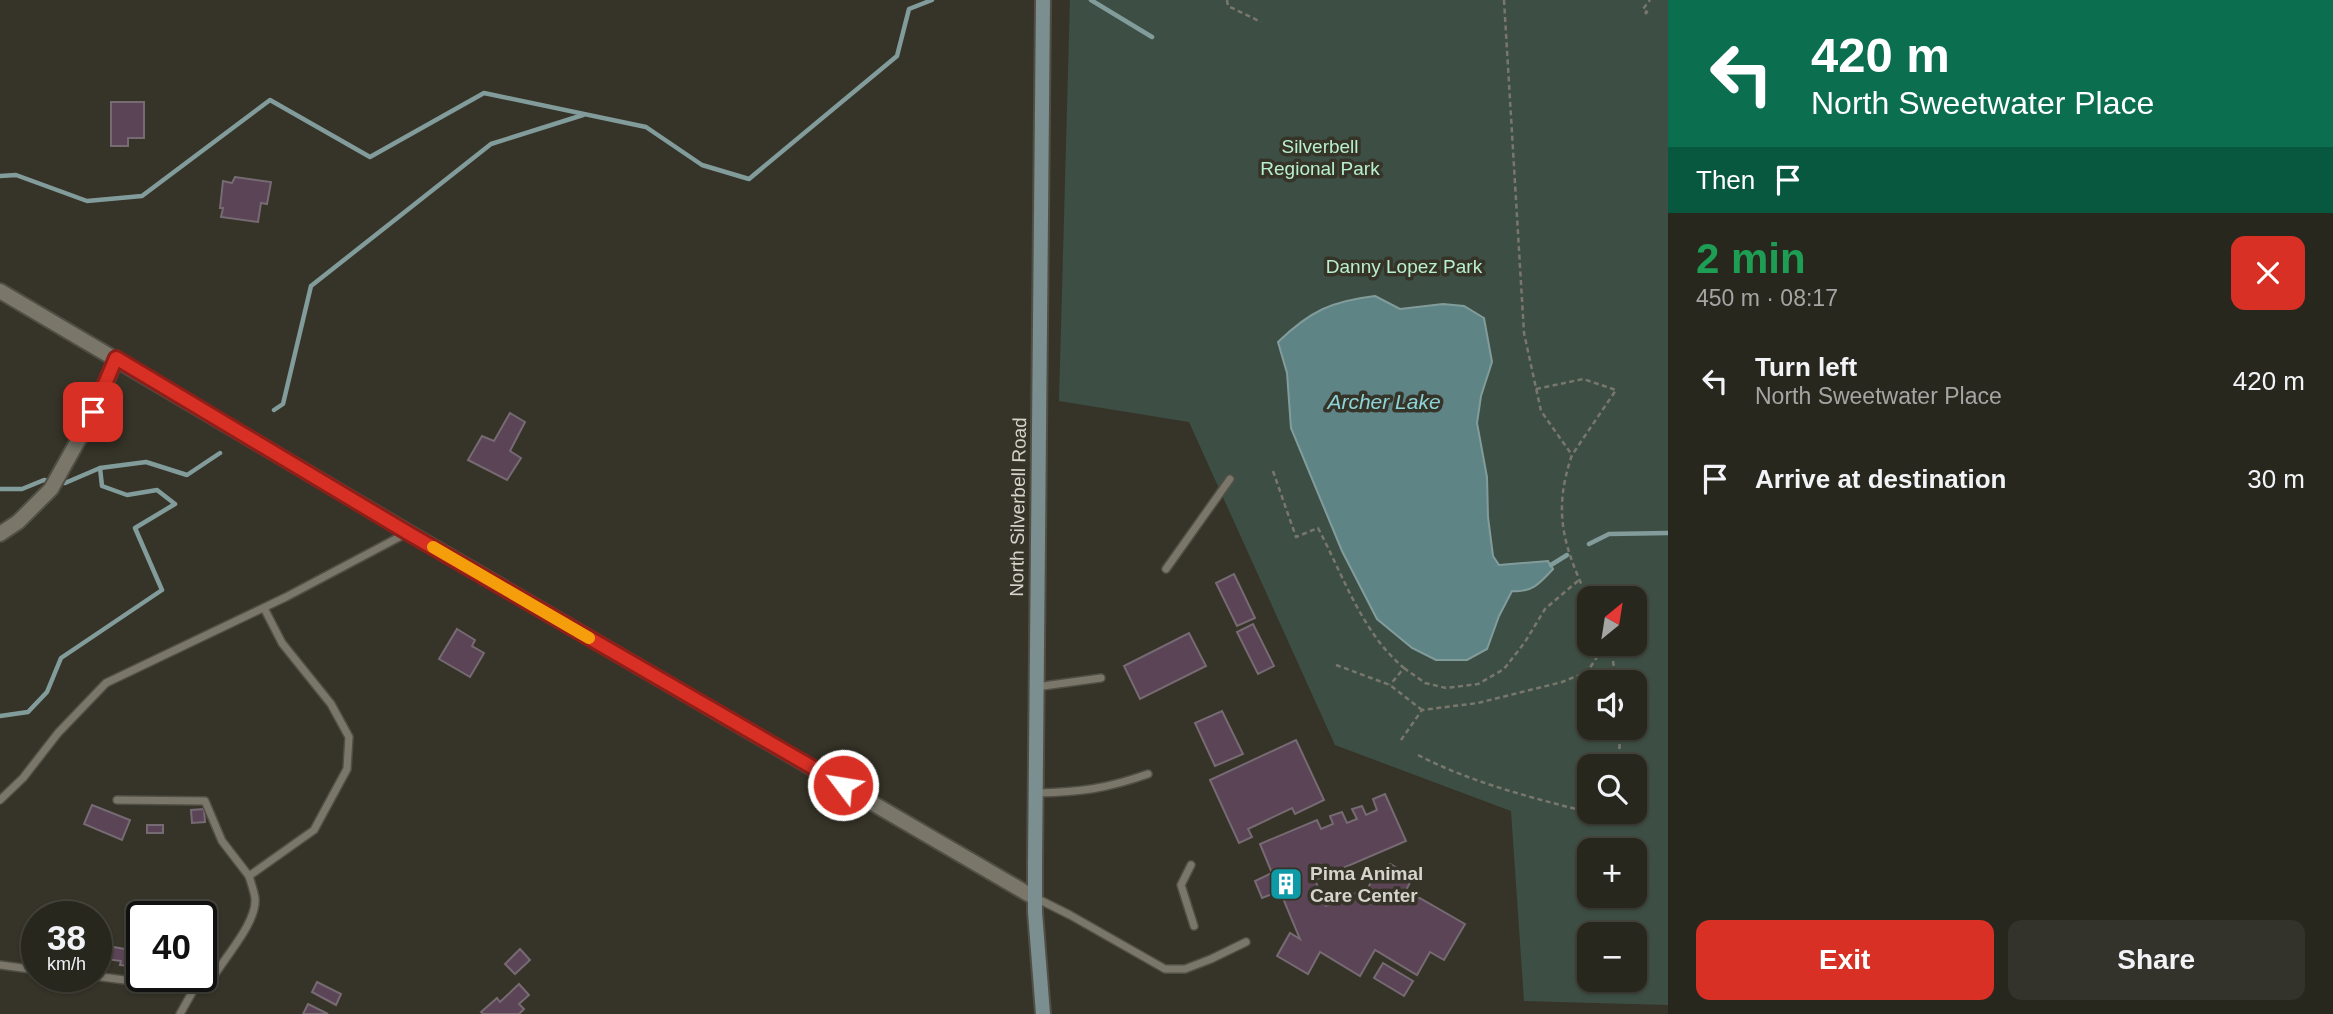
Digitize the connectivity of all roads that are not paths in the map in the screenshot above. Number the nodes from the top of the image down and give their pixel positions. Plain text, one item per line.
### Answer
1 (1044, 0) edge
2 (0, 290) edge
3 (116, 358) junction
4 (1230, 479) dead end
5 (408, 533) junction
6 (0, 534) edge
7 (1166, 569) dead end
8 (264, 608) junction
9 (1101, 678) dead end
10 (1035, 688) junction
11 (1148, 774) dead end
12 (1035, 793) junction
13 (0, 800) edge
14 (117, 800) dead end
15 (1191, 865) dead end
16 (249, 876) junction
17 (1035, 898) junction
18 (1195, 926) dead end
19 (1245, 942) dead end
20 (0, 965) edge
21 (21, 968) edge
22 (217, 969) edge
23 (192, 992) edge
24 (180, 1014) edge
25 (1043, 1014) edge

1 - 10 main road, North Silverbell Road
2 - 3 street
3 - 5 street
3 - 6 street
4 - 7 lane
5 - 8 lane
5 - 17 street
8 - 13 lane
8 - 16 lane
9 - 10 lane
10 - 12 main road, North Silverbell Road
11 - 12 lane
12 - 17 main road, North Silverbell Road
14 - 16 lane
15 - 18 lane
16 - 22 lane
17 - 19 lane
17 - 25 main road, North Silverbell Road
20 - 21 lane
23 - 24 lane

